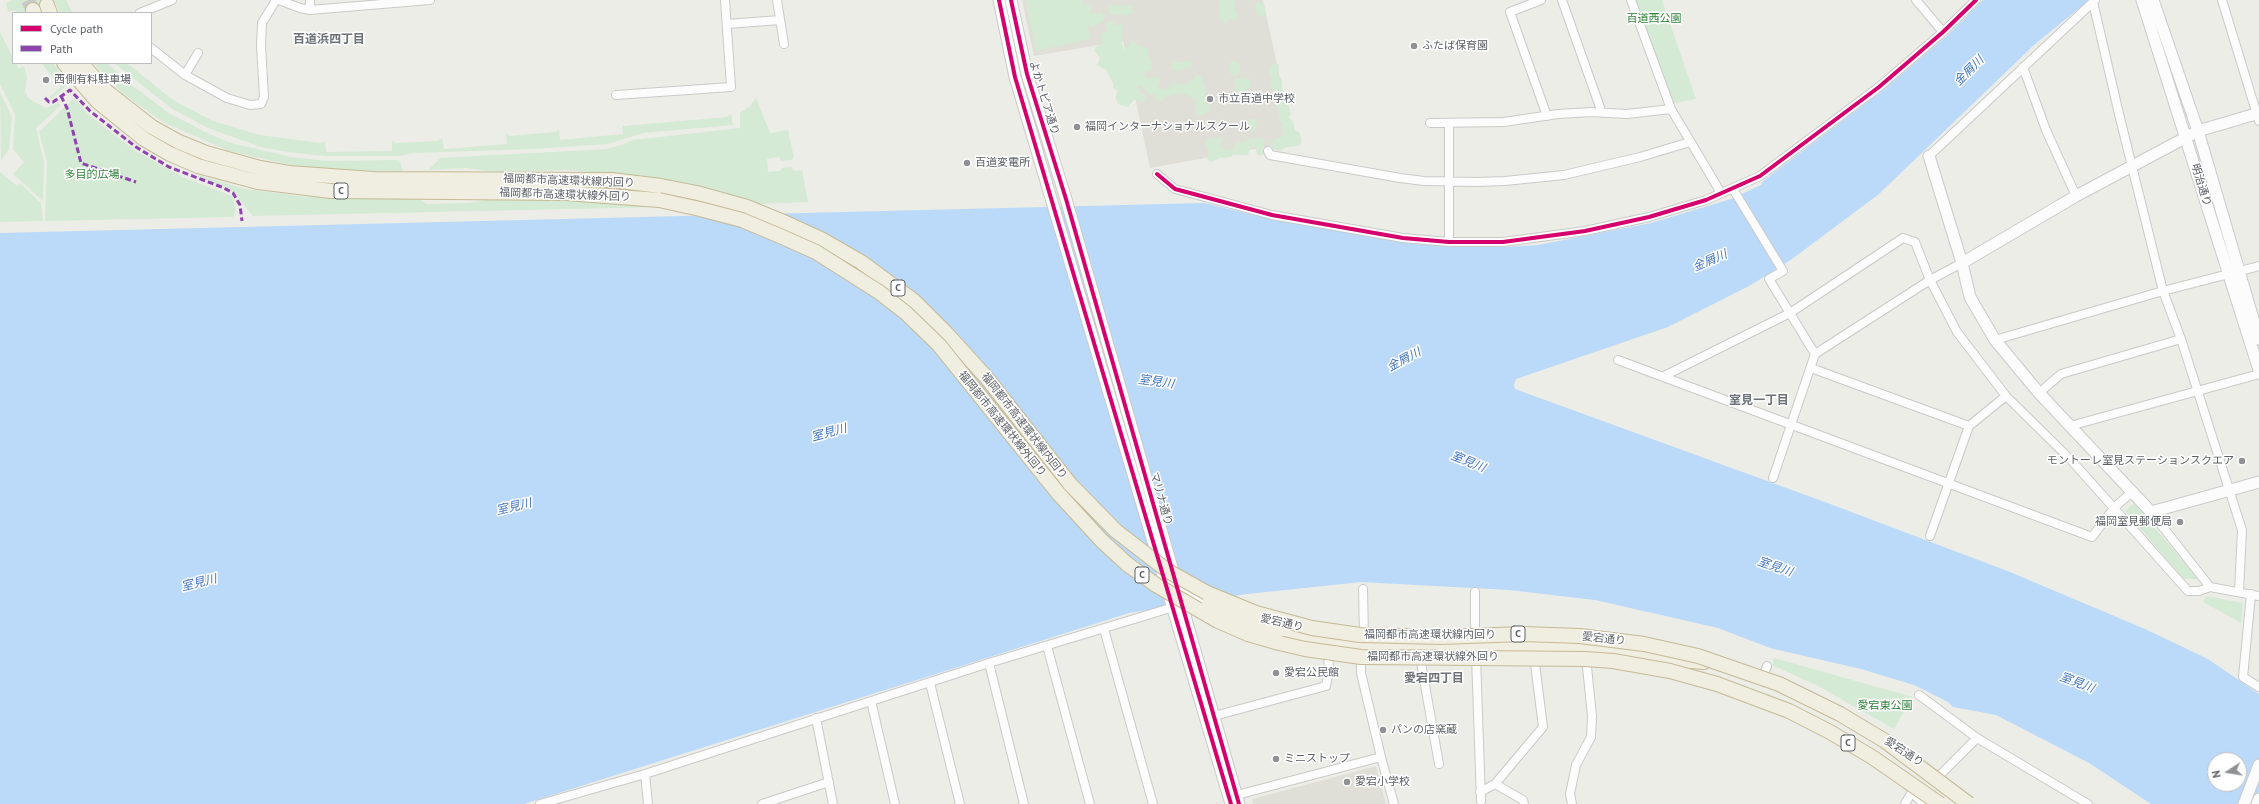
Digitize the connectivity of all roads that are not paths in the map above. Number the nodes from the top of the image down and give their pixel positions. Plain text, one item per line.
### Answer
1 (172, 0) edge
2 (276, 0) edge
3 (279, 0) edge
4 (310, 0) edge
5 (430, 0) edge
6 (725, 0) edge
7 (777, 0) edge
8 (999, 0) edge
9 (1011, 0) edge
10 (1541, 0) edge
11 (1562, 0) edge
12 (1631, 0) edge
13 (1916, 0) edge
14 (1976, 0) edge
15 (2142, 0) edge
16 (2153, 0) edge
17 (2222, 0) edge
18 (410, 1) edge
19 (2094, 1) edge
20 (361, 3) edge
21 (310, 10) junction
22 (142, 12) edge
23 (780, 20) junction
24 (727, 24) junction
25 (1943, 32) junction
26 (784, 44) dead end
27 (152, 49) edge
28 (198, 53) dead end
29 (65, 64) edge
30 (82, 64) edge
31 (2023, 67) junction
32 (185, 75) junction
33 (616, 95) dead end
34 (1671, 109) junction
35 (1602, 113) junction
36 (1547, 116) junction
37 (2258, 116) edge
38 (1430, 123) dead end
39 (1449, 123) junction
40 (2198, 131) junction
41 (2186, 138) junction
42 (1690, 142) junction
43 (1268, 151) dead end
44 (1929, 156) joint
45 (2132, 165) junction
46 (1157, 174) dead end
47 (1450, 181) junction
48 (1733, 189) junction
49 (1721, 193) junction
50 (2076, 196) junction
51 (1053, 199) joint
52 (1066, 199) joint
53 (1449, 242) junction
54 (1962, 263) junction
55 (2259, 266) edge
56 (2234, 273) junction
57 (1930, 280) junction
58 (2163, 291) junction
59 (1790, 313) junction
60 (2181, 339) junction
61 (2259, 339) edge
62 (1995, 340) junction
63 (1815, 354) junction
64 (1618, 360) dead end
65 (1811, 368) junction
66 (2259, 370) edge
67 (2259, 374) edge
68 (1664, 376) junction
69 (2197, 390) junction
70 (2039, 393) junction
71 (2006, 396) junction
72 (1790, 425) junction
73 (1969, 426) junction
74 (2070, 426) junction
75 (1773, 478) dead end
76 (2259, 482) edge
77 (1070, 484) junction
78 (1950, 484) junction
79 (2230, 490) junction
80 (2133, 491) junction
81 (2115, 507) junction
82 (2151, 512) junction
83 (1930, 536) dead end
84 (2210, 587) junction
85 (1363, 588) dead end
86 (1475, 592) dead end
87 (2239, 592) junction
88 (2255, 595) edge
89 (1176, 600) junction
90 (1104, 629) junction
91 (1475, 635) junction
92 (1364, 637) junction
93 (1047, 646) junction
94 (1328, 651) junction
95 (1534, 655) junction
96 (1357, 656) junction
97 (1476, 656) junction
98 (1420, 657) junction
99 (1586, 657) junction
100 (1717, 662) junction
101 (989, 663) junction
102 (930, 683) junction
103 (2259, 687) edge
104 (1919, 695) dead end
105 (871, 701) junction
106 (1214, 716) junction
107 (816, 718) junction
108 (1977, 738) junction
109 (1381, 757) junction
110 (1439, 764) dead end
111 (2259, 765) edge
112 (645, 774) junction
113 (1940, 775) junction
114 (829, 782) junction
115 (1495, 784) junction
116 (1480, 792) junction
117 (1912, 792) junction
118 (2259, 800) edge
119 (1236, 801) edge
120 (1481, 801) dead end
121 (766, 803) edge
122 (540, 804) edge
123 (648, 804) edge
124 (833, 804) edge
125 (895, 804) edge
126 (960, 804) edge
127 (1024, 804) edge
128 (1090, 804) edge
129 (1154, 804) edge
130 (1394, 804) edge
131 (1524, 804) edge
132 (1572, 804) edge
133 (1905, 804) edge
134 (1927, 804) edge
135 (1940, 804) edge
136 (1969, 804) edge
137 (1975, 804) edge
138 (2088, 804) edge
139 (2244, 804) edge
140 (2257, 804) edge

1 - 22 street
2 - 32 street
3 - 21 street
4 - 21 street
5 - 18 street
6 - 24 street
7 - 23 street
8 - 51 street, よかトピア通り
9 - 52 street, よかトピア通り
10 - 36 street
11 - 35 street
12 - 34 street
13 - 25 street
14 - 25 street
15 - 41 street, 明治通り
16 - 40 street, 明治通り
17 - 37 street
18 - 20 street
19 - 31 street
19 - 45 street
20 - 21 street
23 - 24 street
23 - 26 street
24 - 33 street
25 - 48 street
27 - 32 street
28 - 32 street
29 - 96 highway, 福岡都市高速環状線外回り / C, bridge
30 - 77 highway, 福岡都市高速環状線内回り / C
31 - 44 street
31 - 50 street
34 - 35 street
34 - 42 street
35 - 36 street
36 - 39 street
37 - 40 street
38 - 39 street
39 - 47 street
40 - 41 street
40 - 56 street, 明治通り
41 - 45 street
41 - 56 street, 明治通り
42 - 47 street
42 - 49 street
43 - 47 street
44 - 54 street
45 - 50 street
45 - 58 street
46 - 53 street
47 - 53 street
48 - 49 street
48 - 59 street
49 - 53 street
50 - 54 street
51 - 89 street, マリナ通り, bridge
52 - 89 street, マリナ通り
54 - 57 street
54 - 62 street
55 - 56 street
56 - 58 street
56 - 61 street, 明治通り
56 - 66 street, 明治通り
57 - 59 street
57 - 63 street
57 - 71 street
58 - 60 street
58 - 62 street
59 - 63 street
59 - 68 street
60 - 69 street
60 - 70 street
62 - 70 street
63 - 65 street
64 - 68 street
65 - 72 street
65 - 73 street
67 - 69 street
68 - 72 street
69 - 74 street
69 - 79 street
70 - 74 street
71 - 73 street
71 - 81 street
72 - 75 street
72 - 78 street
73 - 78 street
74 - 80 street
76 - 79 street
77 - 100 highway, C, bridge
77 - 136 highway, 福岡都市高速環状線内回り / C, bridge
78 - 81 street
78 - 83 street
79 - 82 street
79 - 87 street
80 - 81 street
80 - 82 street
81 - 84 street
82 - 84 street
84 - 87 street
85 - 92 street
86 - 91 street
87 - 88 street
88 - 103 street
89 - 90 street
89 - 92 street, 愛宕通り
89 - 94 street, 愛宕通り
89 - 106 street, マリナ通り
89 - 119 street, マリナ通り
90 - 93 street
90 - 129 street
91 - 92 street, 愛宕通り
91 - 100 street, 愛宕通り
93 - 101 street
93 - 128 street
94 - 96 street, 愛宕通り
94 - 106 street
95 - 97 street, 愛宕通り
95 - 99 street, 愛宕通り
95 - 115 street
96 - 98 street, 愛宕通り
96 - 109 street
96 - 135 highway, 福岡都市高速環状線外回り / C, bridge
97 - 98 street, 愛宕通り
97 - 116 street
98 - 110 street
99 - 117 street, 愛宕通り
99 - 132 street
100 - 113 street, 愛宕通り
101 - 102 street
101 - 127 street
102 - 105 street
102 - 126 street
104 - 108 street
105 - 107 street
105 - 125 street
106 - 119 street, マリナ通り
107 - 112 street
107 - 114 street
108 - 113 street
108 - 138 street
109 - 119 street
109 - 130 street
111 - 139 street
112 - 122 street
112 - 123 street
113 - 137 street, 愛宕通り
114 - 121 street
114 - 124 street
115 - 116 street
115 - 131 street
116 - 120 street
117 - 133 street
117 - 134 street, 愛宕通り
118 - 140 street

